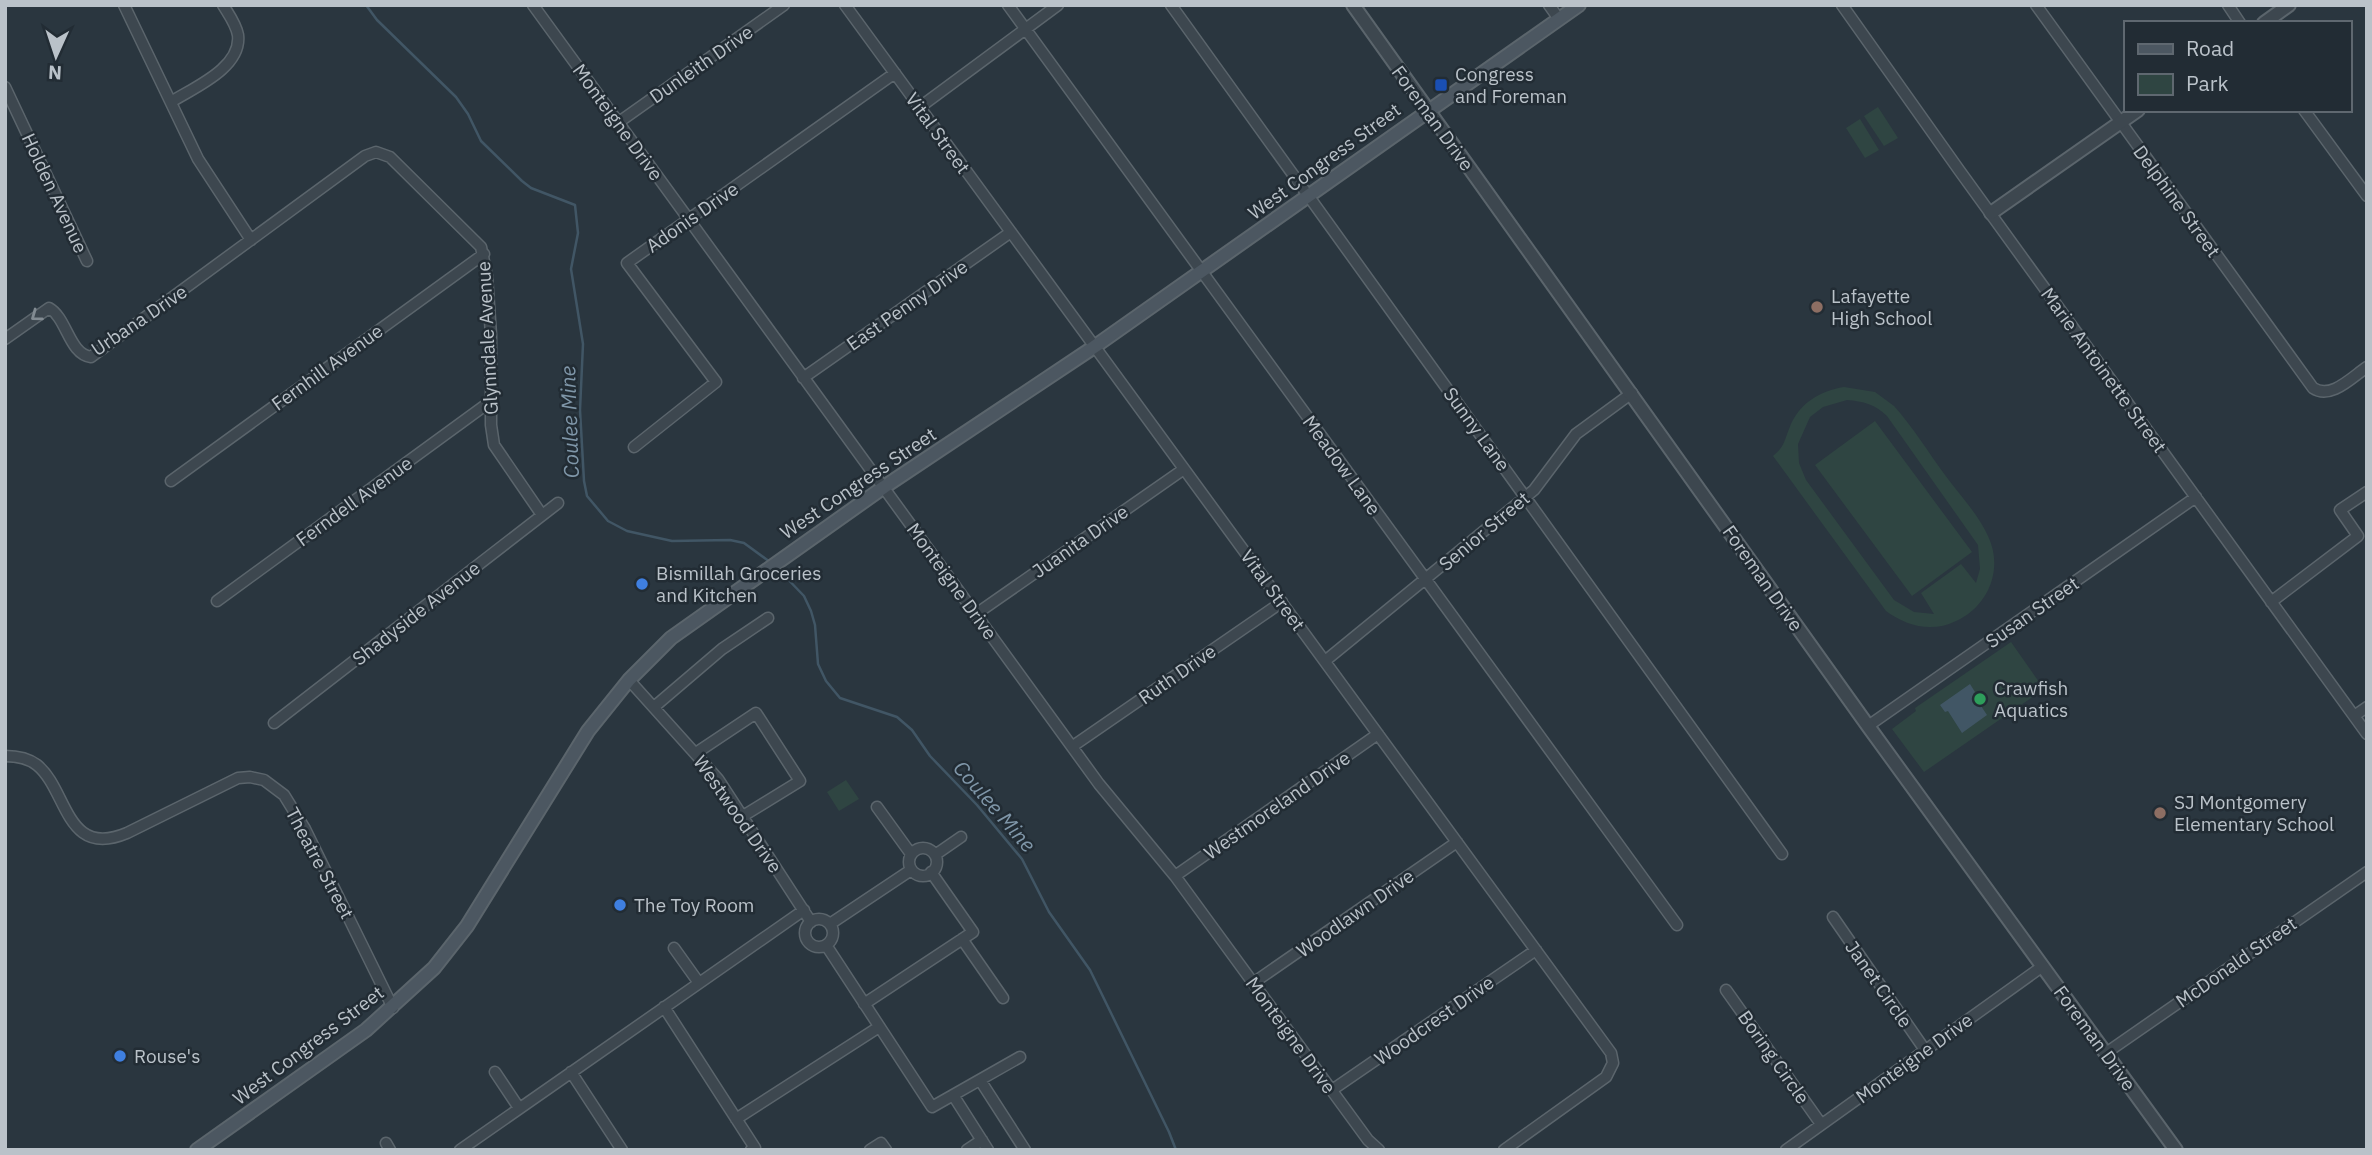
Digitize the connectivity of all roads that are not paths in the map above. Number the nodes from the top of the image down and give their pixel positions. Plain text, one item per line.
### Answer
1 (124, 5) edge
2 (223, 5) edge
3 (533, 5) edge
4 (784, 5) edge
5 (845, 5) edge
6 (1008, 5) edge
7 (1058, 5) edge
8 (1171, 5) edge
9 (1353, 5) edge
10 (1549, 5) edge
11 (1842, 5) edge
12 (2036, 5) edge
13 (2228, 5) edge
14 (2289, 5) edge
15 (1568, 10) edge
16 (2239, 21) edge
17 (2267, 21) edge
18 (1025, 29) junction
19 (895, 73) junction
20 (5, 87) edge
21 (170, 102) junction
22 (920, 107) junction
23 (1427, 111) junction
24 (2135, 112) edge
25 (2305, 112) edge
26 (618, 122) junction
27 (2120, 122) junction
28 (1310, 196) junction
29 (2367, 196) edge
30 (1991, 213) junction
31 (689, 219) junction
32 (1011, 232) junction
33 (251, 240) junction
34 (484, 254) junction
35 (87, 261) dead end
36 (1201, 272) junction
37 (5, 339) edge
38 (1094, 347) junction
39 (2367, 367) edge
40 (803, 378) junction
41 (1632, 393) junction
42 (491, 401) junction
43 (634, 447) dead end
44 (1184, 469) junction
45 (171, 481) dead end
46 (884, 487) junction
47 (2367, 492) edge
48 (1526, 496) junction
49 (2196, 497) junction
50 (558, 503) dead end
51 (542, 515) junction
52 (1426, 579) junction
53 (217, 601) dead end
54 (1282, 602) junction
55 (2271, 602) junction
56 (976, 614) junction
57 (768, 618) dead end
58 (1325, 661) junction
59 (629, 680) junction
60 (654, 707) junction
61 (2367, 707) edge
62 (2354, 716) junction
63 (274, 723) dead end
64 (1868, 726) junction
65 (1378, 734) junction
66 (2367, 734) edge
67 (1073, 746) junction
68 (696, 753) junction
69 (5, 756) edge
70 (877, 807) dead end
71 (743, 816) junction
72 (961, 837) dead end
73 (1457, 842) junction
74 (911, 854) junction
75 (1782, 854) dead end
76 (934, 855) junction
77 (911, 870) junction
78 (931, 872) junction
79 (2367, 872) edge
80 (1175, 876) junction
81 (804, 910) junction
82 (1833, 917) dead end
83 (811, 922) junction
84 (830, 924) junction
85 (1677, 925) dead end
86 (962, 939) junction
87 (826, 945) junction
88 (674, 948) dead end
89 (1536, 950) junction
90 (2043, 966) junction
91 (699, 983) junction
92 (1253, 983) junction
93 (1726, 990) dead end
94 (1003, 998) dead end
95 (864, 1004) junction
96 (664, 1007) junction
97 (393, 1008) junction
98 (879, 1027) junction
99 (1925, 1050) junction
100 (2106, 1054) junction
101 (1020, 1058) dead end
102 (495, 1072) dead end
103 (571, 1072) junction
104 (980, 1080) junction
105 (1332, 1090) junction
106 (953, 1095) junction
107 (519, 1108) junction
108 (736, 1119) junction
109 (1821, 1124) junction
110 (982, 1140) junction
111 (197, 1150) edge
112 (460, 1150) edge
113 (622, 1150) edge
114 (751, 1150) edge
115 (870, 1150) edge
116 (886, 1150) edge
117 (967, 1150) edge
118 (988, 1150) edge
119 (1025, 1150) edge
120 (1379, 1150) edge
121 (1504, 1150) edge
122 (1786, 1150) edge
123 (2176, 1150) edge

1 - 21 street
2 - 21 street
3 - 26 street, Monteigne Drive
4 - 26 street, Dunleith Drive
5 - 19 street, Vital Street
6 - 18 street, Meadow Lane
7 - 18 street
8 - 28 street, Sunny Lane
9 - 23 street, Foreman Drive
10 - 15 street
11 - 30 street, Marie Antoinette Street
12 - 27 street, Delphine Street
13 - 16 street
14 - 17 street
15 - 23 main road, West Congress Street
18 - 22 street
18 - 36 street, Meadow Lane
19 - 22 street, Vital Street
19 - 31 street, Adonis Drive
20 - 35 street, Holden Avenue
21 - 33 street
22 - 32 street, Vital Street
23 - 28 main road, West Congress Street
23 - 41 street, Foreman Drive
24 - 27 street
25 - 29 street
26 - 31 street, Monteigne Drive
27 - 30 street
27 - 39 street, Delphine Street
28 - 36 main road, West Congress Street
28 - 48 street, Sunny Lane
30 - 49 street, Marie Antoinette Street
31 - 40 street, Monteigne Drive
31 - 43 street, Adonis Drive
32 - 38 street, Vital Street
32 - 40 street, East Penny Drive
33 - 34 street, Glynndale Avenue
33 -> 37 street, Urbana Drive
34 - 42 street, Glynndale Avenue
34 - 45 street, Fernhill Avenue
36 - 38 main road, West Congress Street
36 - 52 street, Meadow Lane
38 - 44 street, Vital Street
38 - 46 main road, West Congress Street
40 - 46 street, Monteigne Drive
41 - 48 street, Senior Street
41 - 64 street, Foreman Drive
42 - 51 street, Glynndale Avenue
42 - 53 street, Ferndell Avenue
44 - 54 street, Vital Street
44 - 56 street, Juanita Drive
46 - 56 street, Monteigne Drive
46 - 59 main road, West Congress Street
47 - 55 street
48 - 52 street, Senior Street
48 - 75 street, Sunny Lane
49 - 55 street, Marie Antoinette Street
49 - 64 street, Susan Street
50 - 51 street, Shadyside Avenue
51 - 63 street, Shadyside Avenue
52 - 58 street, Senior Street
52 - 85 street, Meadow Lane
54 - 58 street, Vital Street
54 - 67 street, Ruth Drive
55 - 62 street, Marie Antoinette Street
56 - 67 street, Monteigne Drive
57 - 60 street
58 - 65 street, Vital Street
59 - 60 street, Westwood Drive
59 - 97 main road, West Congress Street
60 - 68 street, Westwood Drive
61 - 62 street
62 - 66 street, Marie Antoinette Street
64 - 90 street, Foreman Drive
65 - 73 street, Vital Street
65 - 80 street, Westmoreland Drive
67 - 80 street, Monteigne Drive
68 - 71 street, Westwood Drive
68 - 71 street
69 - 97 street, Theatre Street
70 - 74 street
71 - 81 street, Westwood Drive
72 - 76 street
73 - 89 street, Vital Street
73 - 92 street, Woodlawn Drive
74 - 76 street
74 - 77 street
76 - 78 street
77 - 78 street
77 - 84 street
78 - 86 street
79 - 100 street, McDonald Street
80 - 92 street, Monteigne Drive
81 - 83 street, Westwood Drive
81 - 91 street
82 - 99 street, Janet Circle
83 - 84 street
83 - 87 street
84 - 87 street
86 - 94 street
86 - 95 street
87 - 95 street
88 - 91 street
89 - 105 street, Woodcrest Drive
89 - 121 street, Vital Street
90 - 99 street, Monteigne Drive
90 - 100 street, Foreman Drive
91 - 96 street
92 - 105 street, Monteigne Drive
93 - 109 street, Boring Circle
95 - 98 street
96 - 103 street
96 - 108 street
97 - 111 main road, West Congress Street
98 - 106 street
98 - 108 street
99 - 109 street, Monteigne Drive
100 - 123 street, Foreman Drive
101 - 104 street
102 - 107 street
103 - 107 street
103 - 113 street
104 - 106 street
104 - 119 street
105 - 120 street, Monteigne Drive
106 - 110 street
107 - 112 street
108 - 114 street
109 - 122 street, Monteigne Drive
110 - 117 street
110 - 118 street
115 - 116 street

